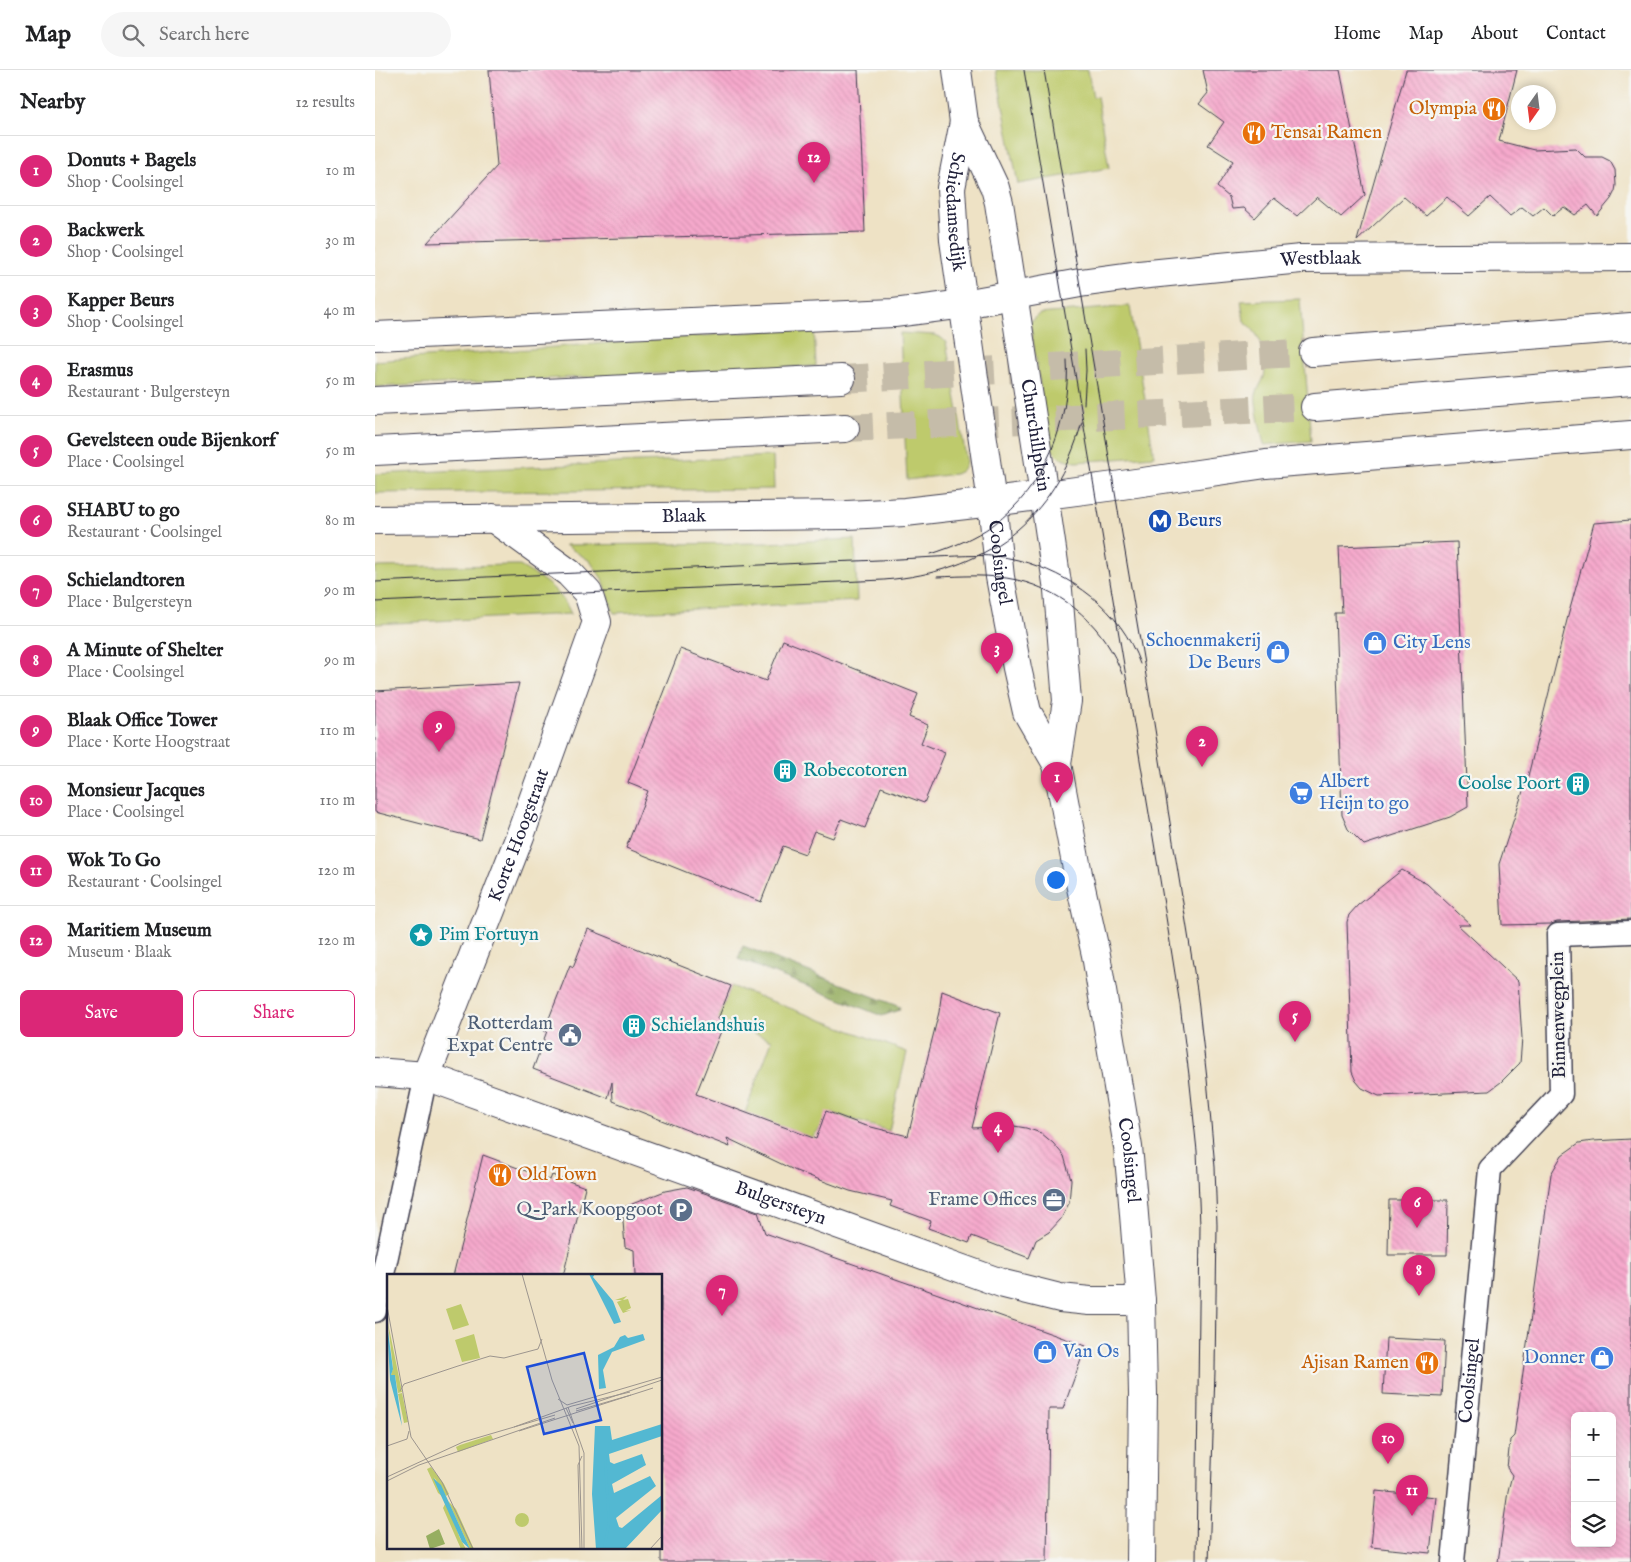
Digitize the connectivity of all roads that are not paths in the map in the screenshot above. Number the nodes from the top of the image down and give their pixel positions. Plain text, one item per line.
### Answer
1 (957, 70) edge
2 (964, 122) junction
3 (1631, 258) edge
4 (1014, 295) junction
5 (964, 304) junction
6 (1631, 327) edge
7 (375, 336) edge
8 (1313, 352) tunnel mouth
9 (841, 378) tunnel mouth
10 (1631, 381) edge
11 (375, 401) edge
12 (1315, 407) tunnel mouth
13 (845, 428) tunnel mouth
14 (1631, 435) edge
15 (375, 451) edge
16 (1044, 495) junction
17 (992, 502) junction
18 (493, 518) junction
19 (375, 520) edge
20 (1057, 764) junction
21 (1631, 932) edge
22 (375, 1072) edge
23 (426, 1076) junction
24 (1490, 1168) joint
25 (1141, 1301) junction
26 (375, 1311) edge
27 (1141, 1562) edge
28 (1453, 1562) edge

1 - 2 main road, Schiedamsedijk
2 - 4 main road, Schiedamsedijk
2 - 5 main road, Schiedamsedijk
3 - 4 main road, Westblaak
4 - 5 main road
4 - 16 main road, Churchillplein
5 - 7 main road
5 - 17 main road
6 - 8 main road
9 - 11 main road
10 - 12 main road
13 - 15 main road
14 - 16 main road
16 - 17 main road, Churchillplein
16 - 20 main road, Coolsingel
17 - 18 main road, Blaak
17 - 20 main road, Coolsingel
18 - 19 main road, Blaak
18 - 23 main road, Korte Hoogstraat
20 - 25 main road, Coolsingel
21 - 24 street, Binnenwegplein
22 - 23 main road, Bulgersteyn
23 - 25 main road, Bulgersteyn
23 - 26 street, Korte Hoogstraat
24 - 28 street, Coolsingel
25 - 27 main road, Coolsingel

